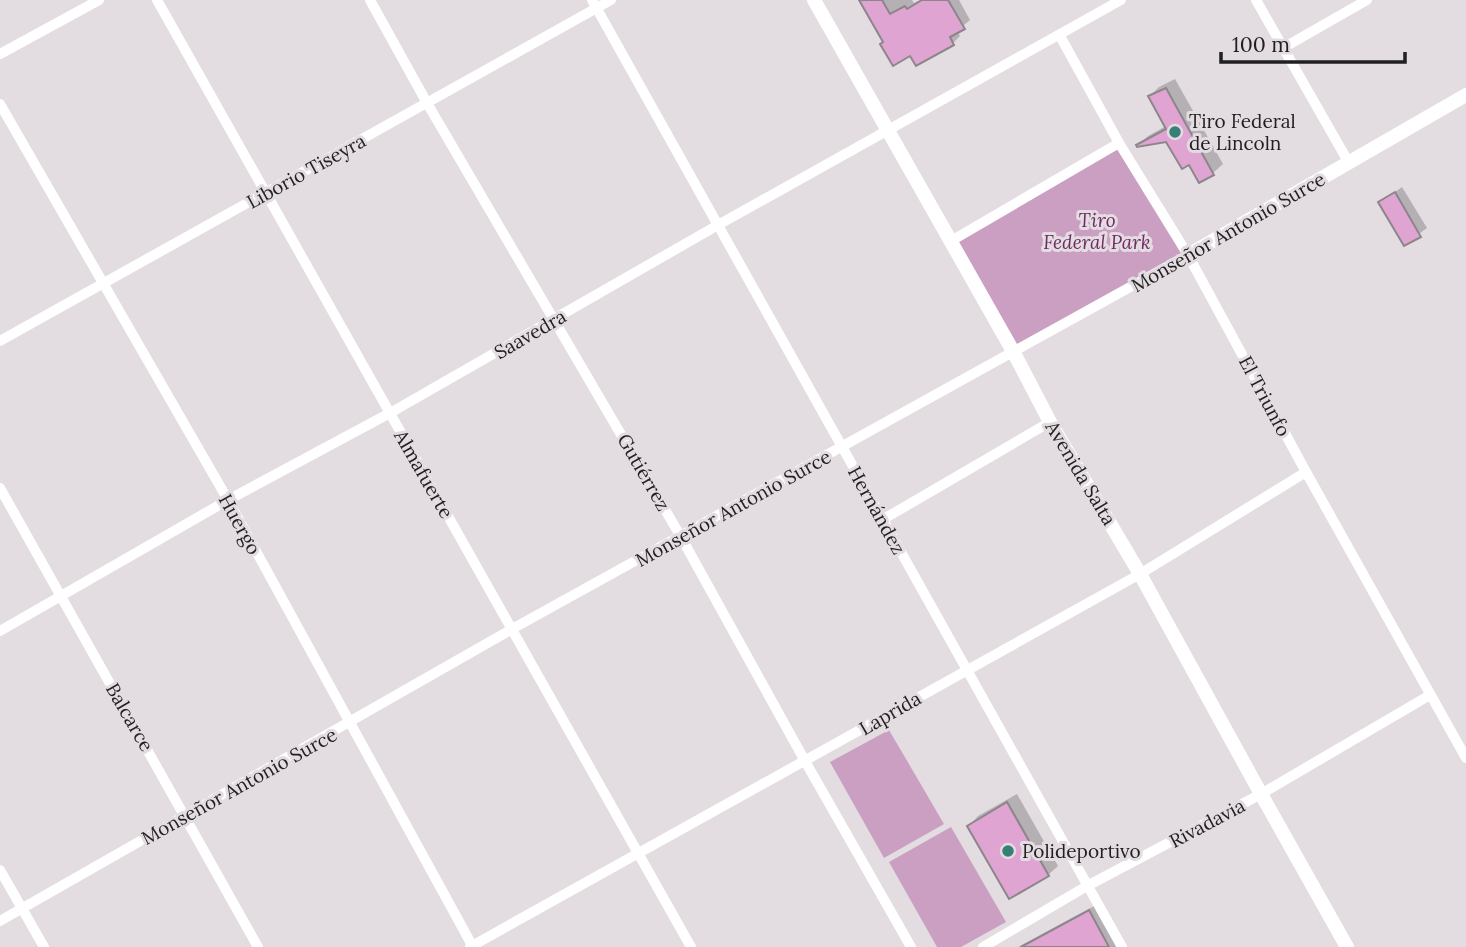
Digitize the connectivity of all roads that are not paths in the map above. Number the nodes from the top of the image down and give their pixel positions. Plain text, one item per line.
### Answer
1 (99, 0) edge
2 (157, 0) edge
3 (370, 0) edge
4 (611, 0) edge
5 (814, 0) edge
6 (1121, 0) edge
7 (1256, 0) edge
8 (1367, 0) edge
9 (594, 4) edge
10 (1060, 36) junction
11 (1283, 48) junction
12 (0, 54) edge
13 (1466, 95) edge
14 (427, 103) junction
15 (0, 104) edge
16 (888, 130) junction
17 (1119, 143) junction
18 (1349, 163) junction
19 (266, 193) junction
20 (718, 225) junction
21 (951, 241) junction
22 (1188, 254) junction
23 (102, 284) junction
24 (556, 319) junction
25 (0, 341) edge
26 (1014, 353) junction
27 (390, 413) junction
28 (1050, 422) junction
29 (842, 447) junction
30 (1306, 472) junction
31 (0, 488) edge
32 (228, 500) junction
33 (882, 520) junction
34 (681, 537) junction
35 (1140, 573) junction
36 (61, 597) junction
37 (512, 629) junction
38 (0, 631) edge
39 (965, 669) junction
40 (1430, 695) junction
41 (350, 723) junction
42 (1466, 758) edge
43 (805, 761) junction
44 (1261, 794) junction
45 (186, 816) junction
46 (637, 852) junction
47 (0, 870) edge
48 (1087, 886) junction
49 (22, 909) junction
50 (0, 921) edge
51 (44, 947) edge
52 (258, 947) edge
53 (472, 947) edge
54 (691, 947) edge
55 (911, 947) edge
56 (983, 947) edge
57 (1122, 947) edge
58 (1347, 947) edge

1 - 12 street
2 - 19 street, Almafuerte
3 - 14 street, Gutiérrez
4 - 9 street, Liborio Tiseyra
5 - 16 main road, Avenida Salta
6 - 10 street, Saavedra
7 - 11 street
8 - 11 street
9 - 14 street, Liborio Tiseyra
9 - 20 street, Hernández
10 - 16 street, Saavedra
10 - 17 street, El Triunfo
11 - 18 street
13 - 18 main road, Monseñor Antonio Surce
14 - 19 street, Liborio Tiseyra
14 - 24 street, Gutiérrez
15 - 23 street, Huergo
16 - 20 street, Saavedra
16 - 21 main road, Avenida Salta
17 - 21 street
17 - 22 street, El Triunfo
18 - 22 main road, Monseñor Antonio Surce
19 - 23 street, Liborio Tiseyra
19 - 27 street, Almafuerte
20 - 24 street, Saavedra
20 - 29 street, Hernández
21 - 26 main road, Avenida Salta
22 - 26 street, Monseñor Antonio Surce
22 - 30 street, El Triunfo
23 - 25 street, Liborio Tiseyra
23 - 32 street, Huergo
24 - 27 street, Saavedra
24 - 34 street, Gutiérrez
26 - 28 main road, Avenida Salta
26 - 29 street, Monseñor Antonio Surce
27 - 32 street, Saavedra
27 - 37 street, Almafuerte
28 - 33 street
28 - 35 main road, Avenida Salta
29 - 33 street, Hernández
29 - 34 street, Monseñor Antonio Surce
30 - 35 street, Laprida
30 - 40 street, El Triunfo
31 - 36 street, Balcarce
32 - 36 street, Saavedra
32 - 41 street, Huergo
33 - 39 street, Hernández
34 - 37 street, Monseñor Antonio Surce
34 - 43 street, Gutiérrez
35 - 39 street, Laprida
35 - 44 main road, Avenida Salta
36 - 38 street, Saavedra
36 - 45 street, Balcarce
37 - 41 street, Monseñor Antonio Surce
37 - 46 street, Almafuerte
39 - 43 street, Laprida
39 - 48 street, Hernández
40 - 42 street, El Triunfo
40 - 44 street, Rivadavia
41 - 45 street, Monseñor Antonio Surce
41 - 53 street, Huergo
43 - 46 street, Laprida
43 - 55 street, Gutiérrez
44 - 48 street, Rivadavia
44 - 58 main road, Avenida Salta
45 - 49 street, Monseñor Antonio Surce
45 - 52 street, Balcarce
46 - 53 street, Laprida
46 - 54 street, Almafuerte
47 - 49 street
48 - 56 street, Rivadavia
48 - 57 street, Hernández
49 - 50 street, Monseñor Antonio Surce
49 - 51 street

